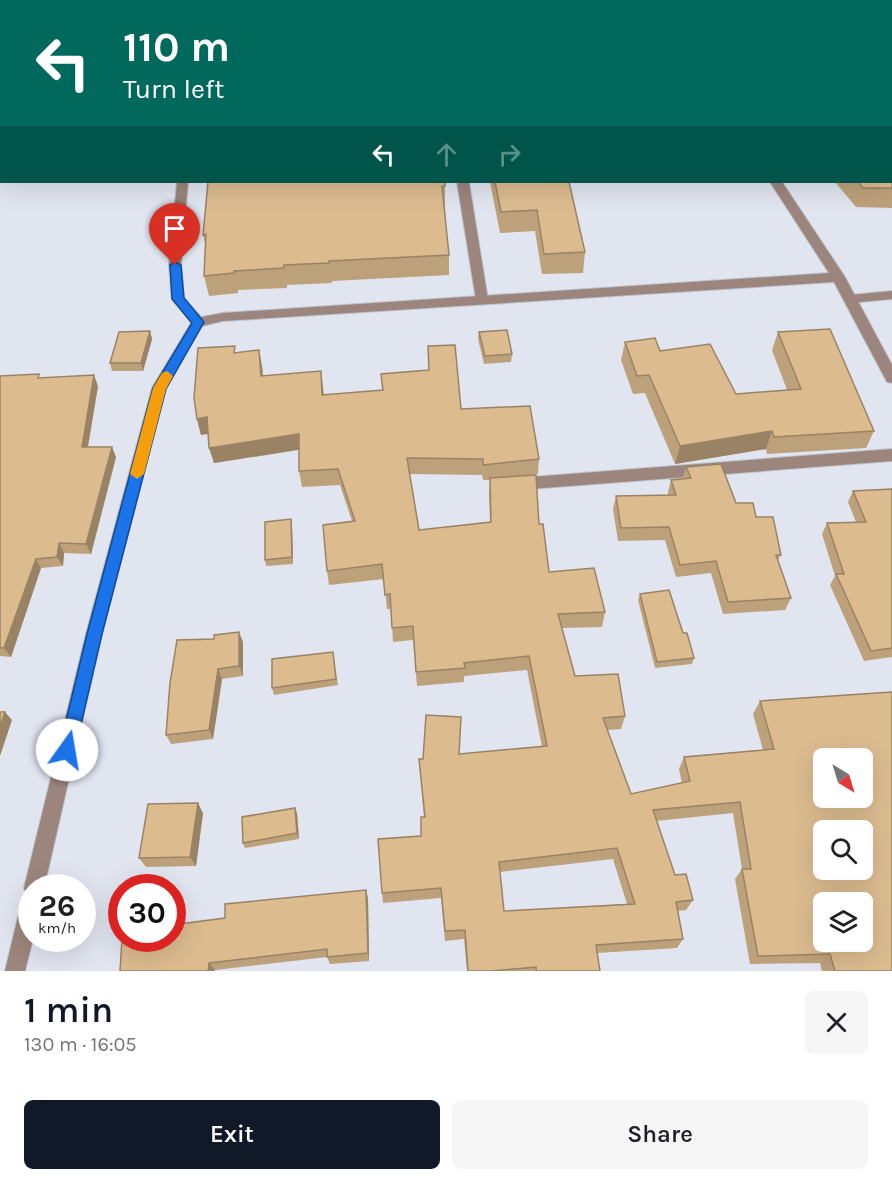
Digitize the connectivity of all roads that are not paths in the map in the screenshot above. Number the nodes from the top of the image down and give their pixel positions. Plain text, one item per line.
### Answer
1 (182, 183) edge
2 (463, 183) edge
3 (777, 183) edge
4 (839, 277) junction
5 (892, 295) edge
6 (850, 299) junction
7 (482, 300) junction
8 (198, 322) junction
9 (892, 378) edge
10 (892, 455) edge
11 (502, 485) edge
12 (37, 874) edge
13 (20, 952) edge
14 (15, 971) edge

1 - 8 street
2 - 7 street
3 - 4 street
4 - 6 street
4 - 7 street
5 - 6 street
6 - 9 street
7 - 8 street
8 - 12 street
10 - 11 street
13 - 14 street

